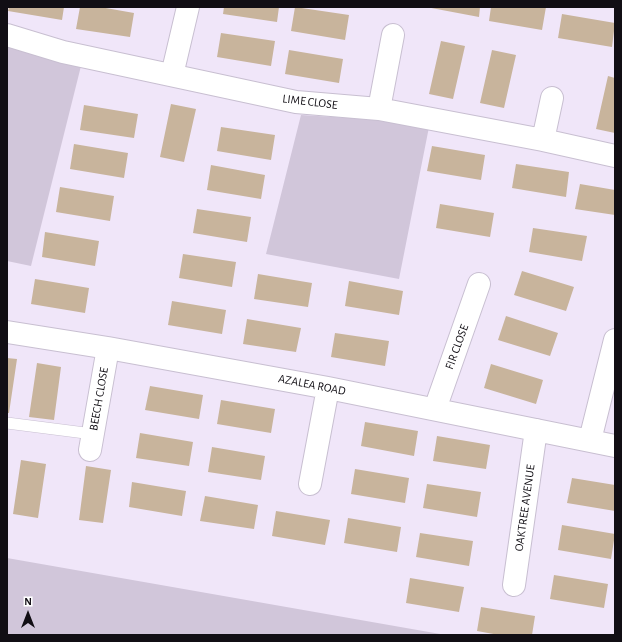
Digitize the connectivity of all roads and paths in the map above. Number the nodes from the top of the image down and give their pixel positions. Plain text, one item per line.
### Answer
1 (188, 7) edge
2 (7, 35) edge
3 (393, 35) dead end
4 (172, 75) junction
5 (552, 98) dead end
6 (379, 109) junction
7 (543, 140) junction
8 (615, 156) edge
9 (479, 284) dead end
10 (7, 332) edge
11 (615, 340) edge
12 (108, 348) junction
13 (328, 388) junction
14 (435, 409) junction
15 (7, 423) edge
16 (536, 430) junction
17 (590, 440) junction
18 (91, 442) joint
19 (615, 446) edge
20 (310, 484) dead end
21 (514, 585) dead end

1 - 4 street
2 - 4 street, LIME CLOSE
3 - 6 street
4 - 6 street, LIME CLOSE
5 - 7 street
6 - 7 street, LIME CLOSE
7 - 8 street, LIME CLOSE
9 - 14 street, FIR CLOSE
10 - 12 street, AZALEA ROAD
11 - 17 street
12 - 13 street, AZALEA ROAD
12 - 18 street, BEECH CLOSE
13 - 14 street, AZALEA ROAD
13 - 20 street
14 - 16 street, AZALEA ROAD
15 - 18 lane
16 - 17 street, AZALEA ROAD
16 - 21 street, OAKTREE AVENUE
17 - 19 street, AZALEA ROAD

